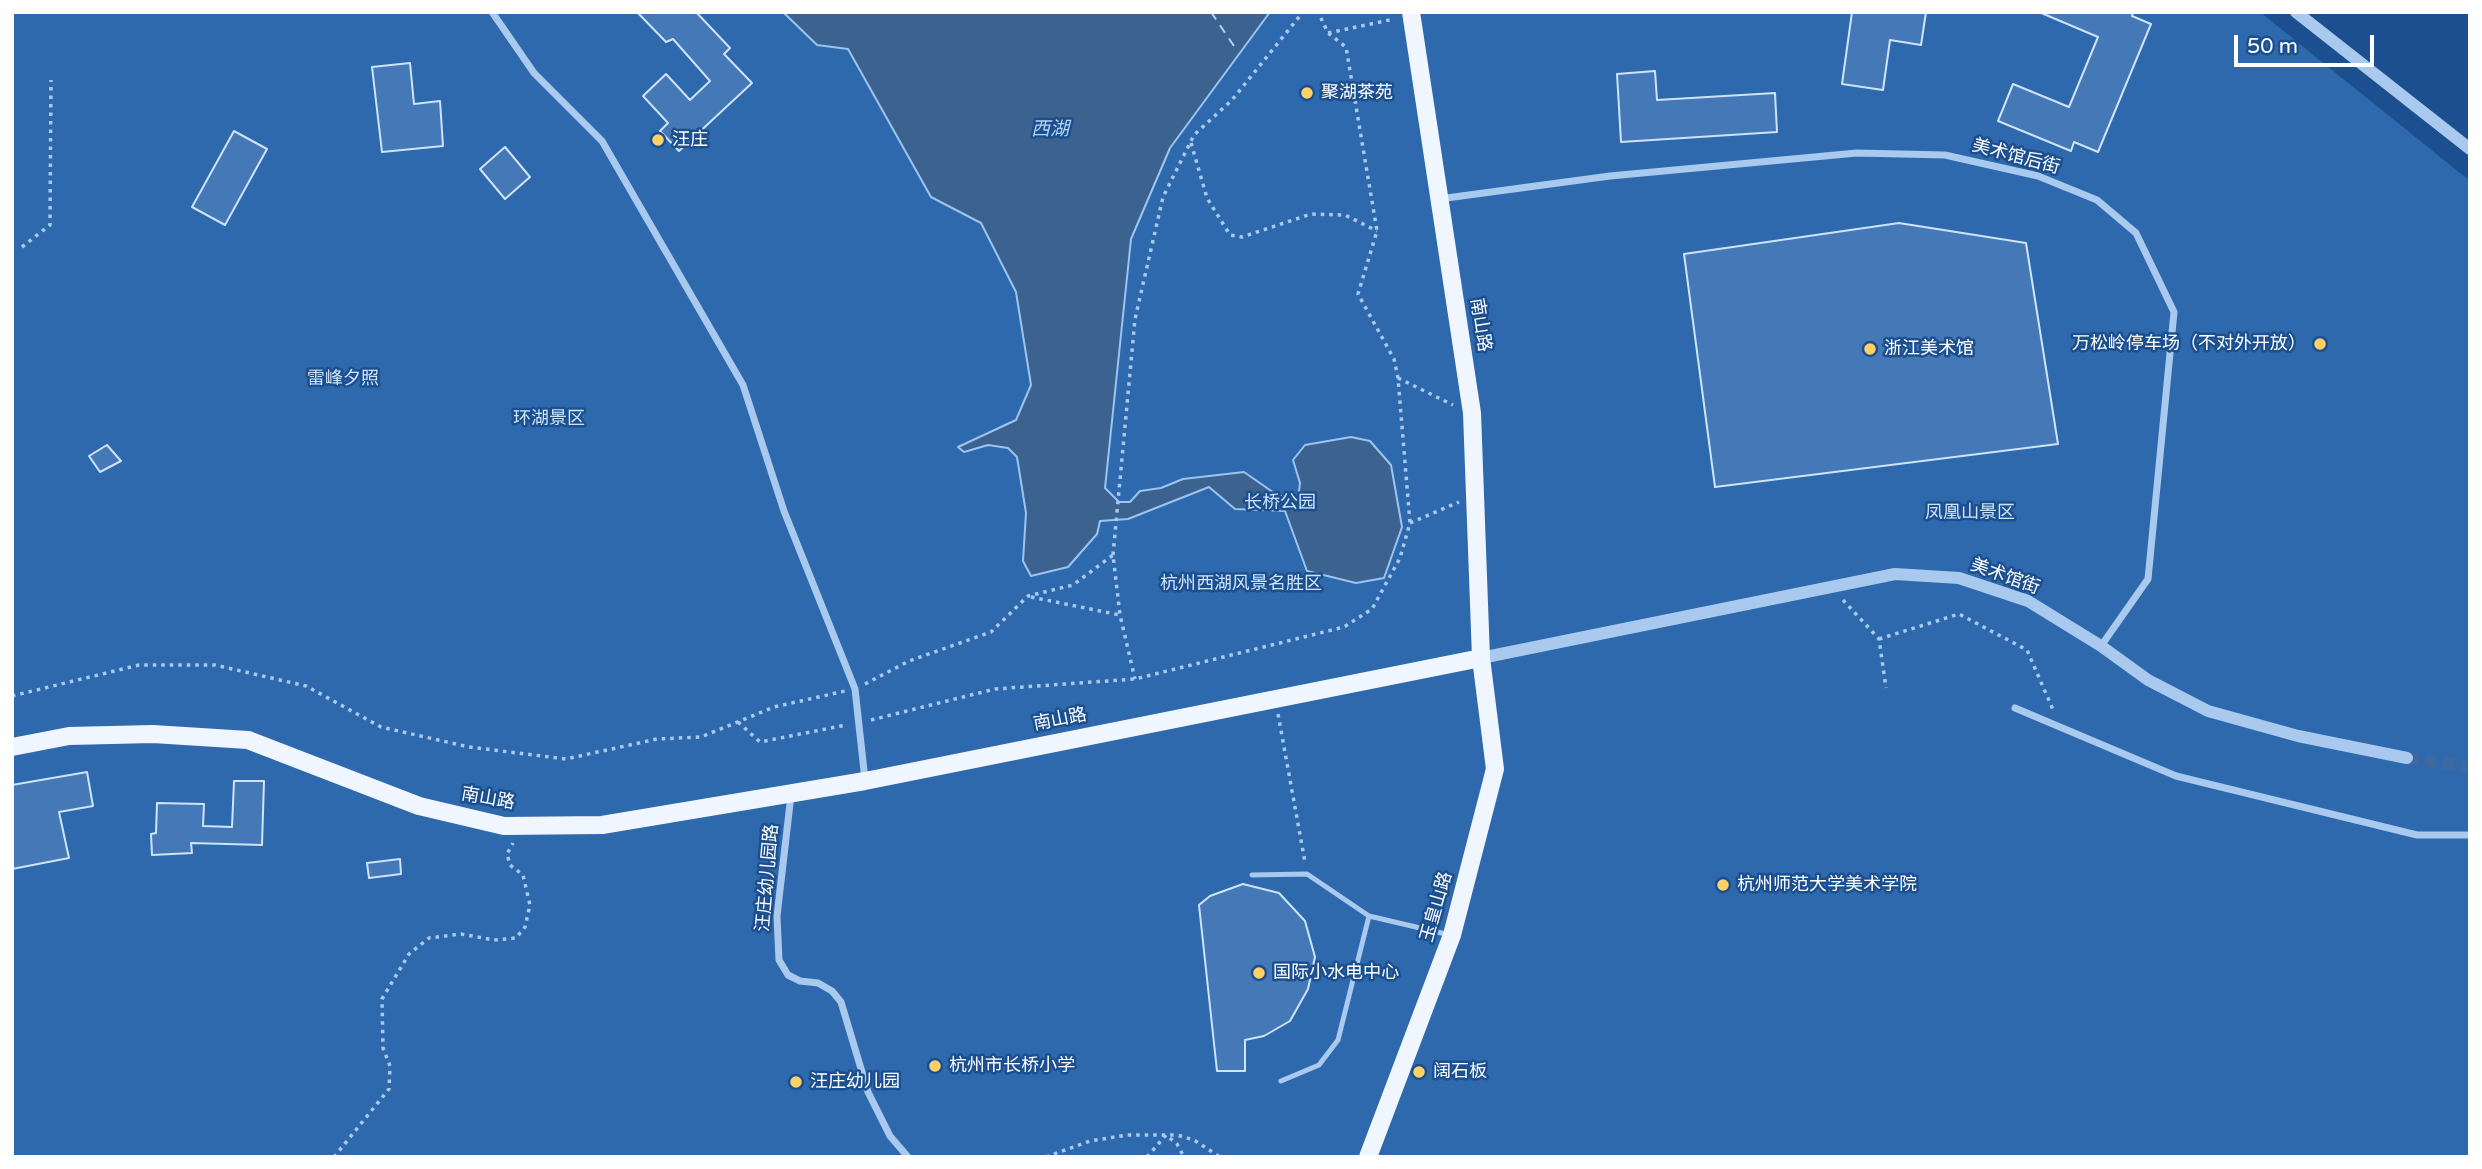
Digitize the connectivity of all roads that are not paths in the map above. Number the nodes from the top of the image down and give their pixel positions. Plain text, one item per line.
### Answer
1 (492, 12) edge
2 (2296, 12) edge
3 (1410, 14) edge
4 (2470, 149) edge
5 (1439, 199) junction
6 (2101, 646) junction
7 (1481, 658) junction
8 (2015, 708) dead end
9 (12, 747) edge
10 (2407, 758) tunnel mouth
11 (865, 781) junction
12 (792, 794) junction
13 (2470, 835) edge
14 (1252, 875) dead end
15 (1369, 916) junction
16 (1452, 935) junction
17 (1281, 1081) dead end
18 (908, 1157) edge
19 (1368, 1157) edge

1 - 11 street
2 - 4 street
3 - 5 main road, 南山路
5 - 6 street, 美术馆后街
5 - 7 main road, 南山路
6 - 7 street, 美术馆街
6 - 10 street, 美术馆街
7 - 11 main road, 南山路
7 - 16 main road, 玉皇山路
8 - 13 street
9 - 12 main road, 南山路
11 - 12 main road, 南山路
12 - 18 street, 汪庄幼儿园路
14 - 15 lane
15 - 16 lane
15 - 17 lane
16 - 19 main road, 玉皇山路

